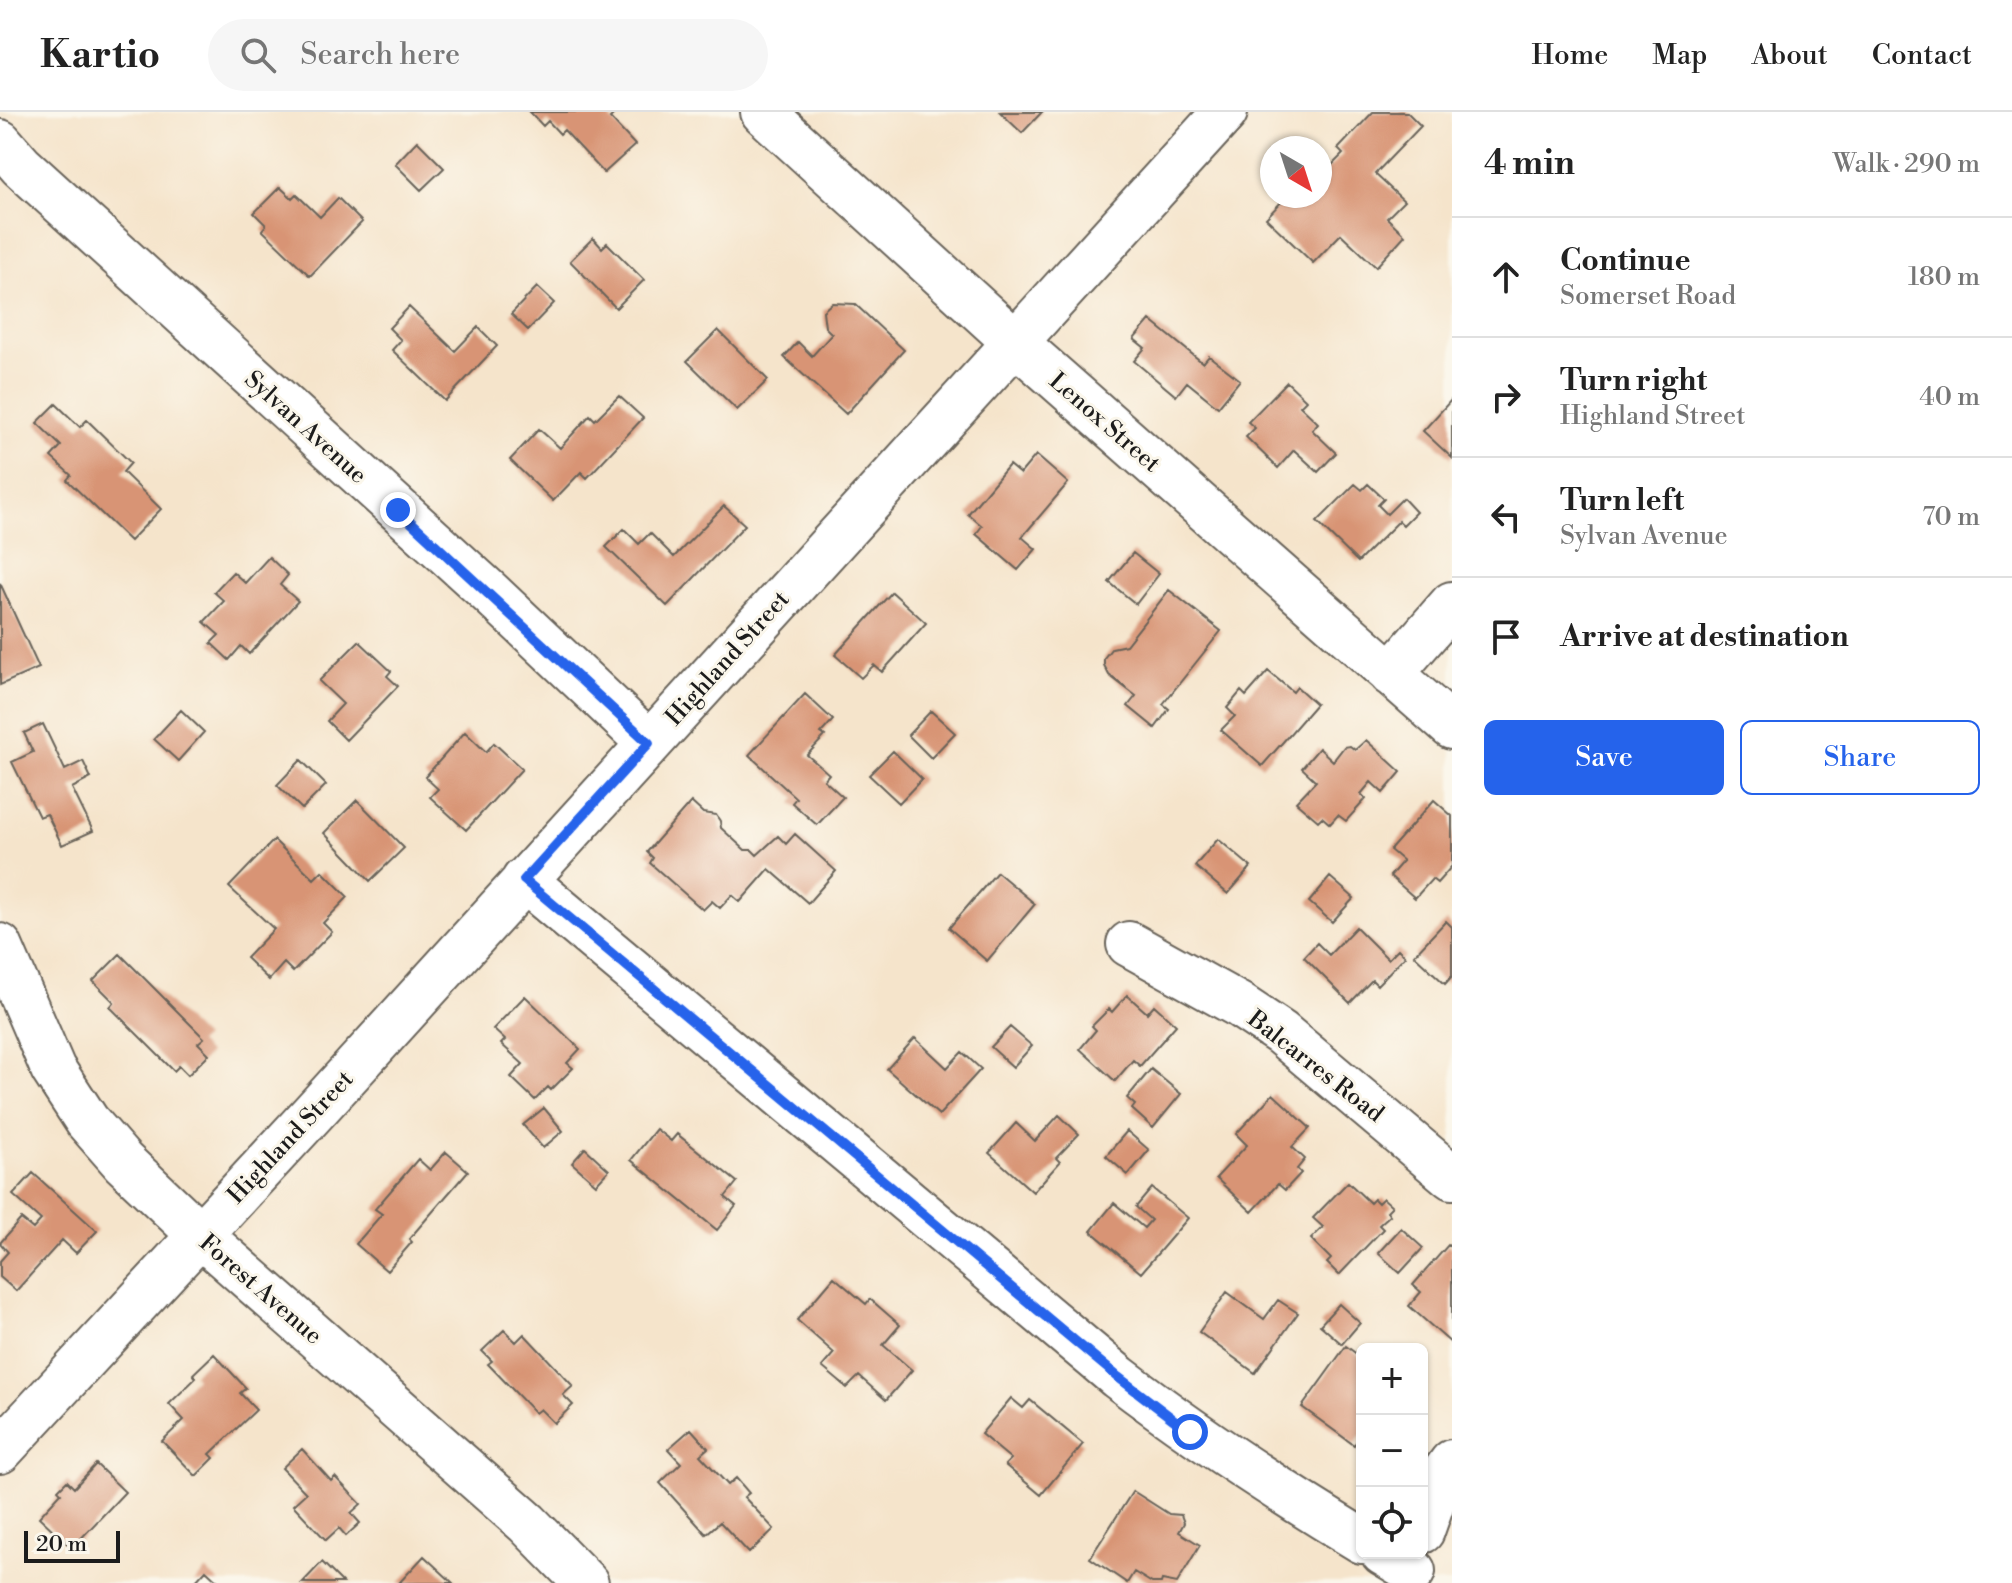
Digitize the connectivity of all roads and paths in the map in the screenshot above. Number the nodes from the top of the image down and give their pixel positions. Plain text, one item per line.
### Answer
1 (763, 112) edge
2 (1225, 112) edge
3 (0, 142) edge
4 (1015, 342) junction
5 (1452, 604) edge
6 (1391, 674) junction
7 (1452, 727) edge
8 (649, 743) junction
9 (524, 880) junction
10 (1129, 944) dead end
11 (0, 946) edge
12 (1452, 1177) edge
13 (200, 1235) junction
14 (0, 1451) edge
15 (1452, 1462) edge
16 (1428, 1510) edge
17 (1356, 1537) edge
18 (586, 1583) edge

1 - 4 street, Lenox Street
2 - 4 street, Highland Street
3 - 8 street, Sylvan Avenue
4 - 6 street, Lenox Street
4 - 8 street, Highland Street
5 - 6 street
6 - 7 street, Lenox Street
8 - 9 street, Highland Street
9 - 13 street, Highland Street
9 - 17 street
10 - 12 street, Balcarres Road
11 - 13 street, Forest Avenue
13 - 14 street, Highland Street
13 - 18 street, Forest Avenue
15 - 16 street

